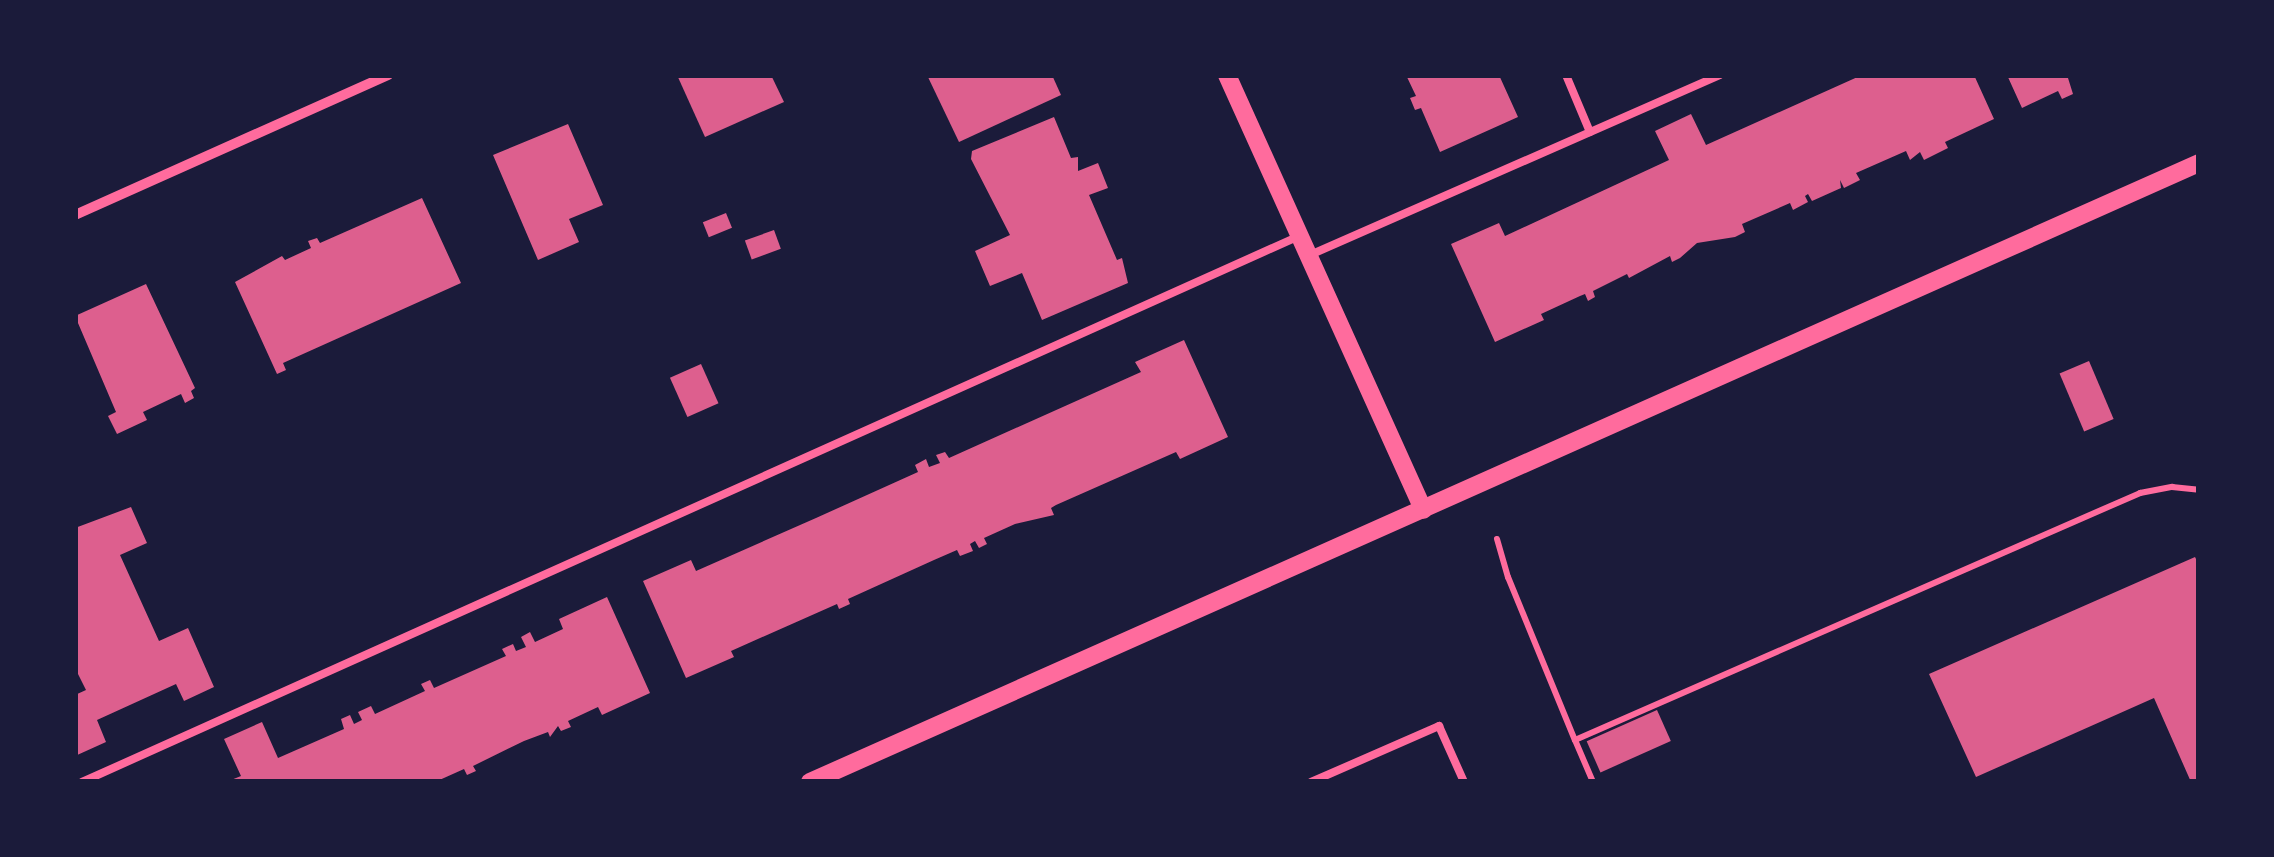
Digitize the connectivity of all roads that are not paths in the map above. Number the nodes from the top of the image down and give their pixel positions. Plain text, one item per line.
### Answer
1 (388, 75) edge
2 (1227, 75) edge
3 (1566, 75) edge
4 (1720, 75) edge
5 (1590, 132) junction
6 (2199, 163) edge
7 (75, 215) edge
8 (1301, 236) junction
9 (1310, 255) junction
10 (1424, 510) junction
11 (82, 782) edge
12 (810, 782) edge
13 (1311, 782) edge
14 (1464, 782) edge

1 - 7 street
2 - 8 street
3 - 5 lane
4 - 5 lane
5 - 9 lane
6 - 10 street
8 - 9 street
8 - 11 lane
9 - 10 street
10 - 12 street
13 - 14 lane

